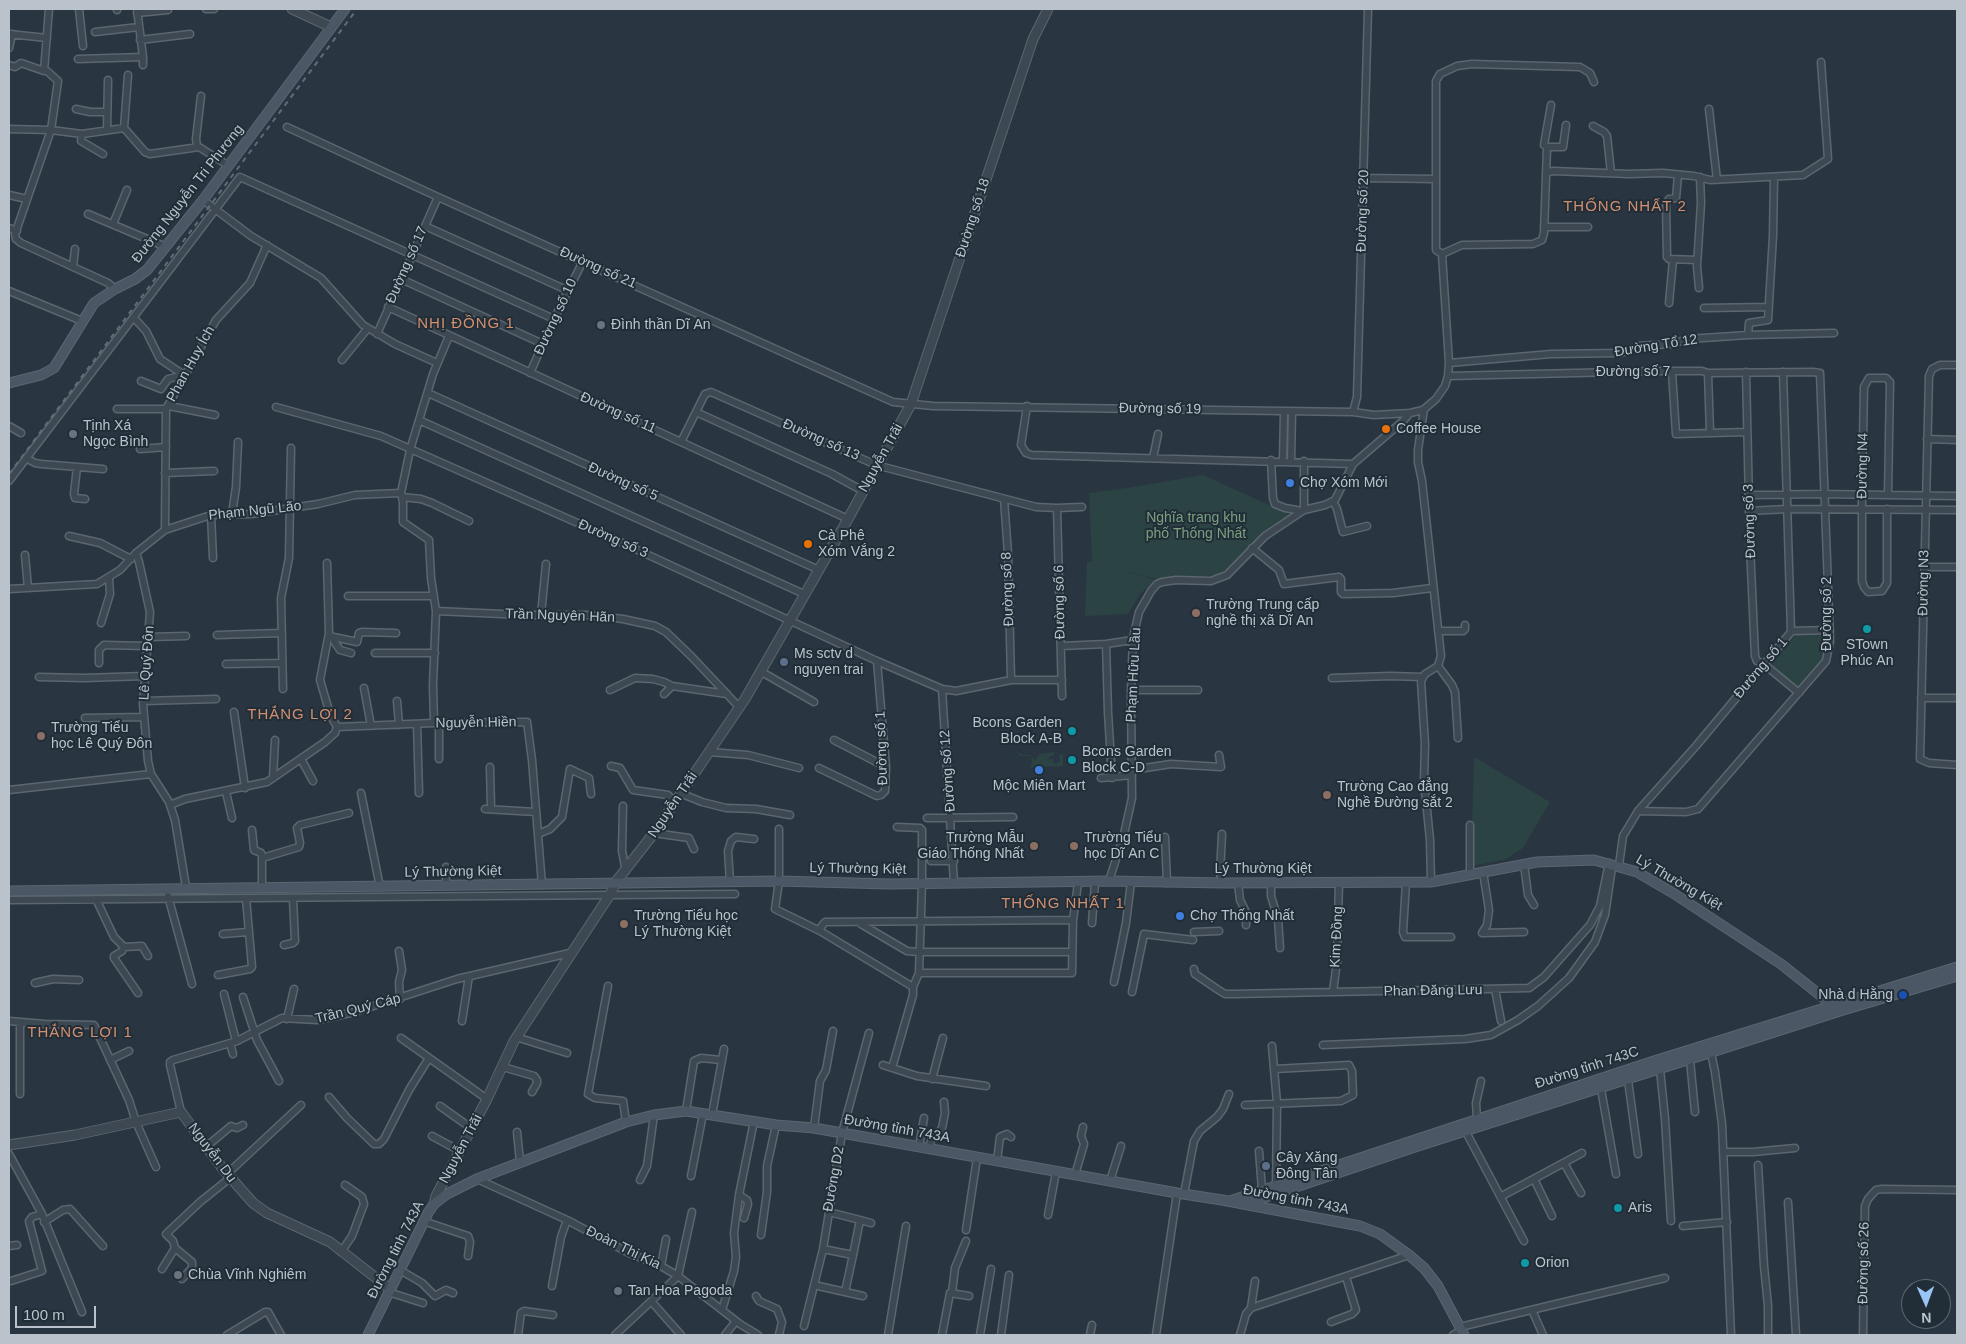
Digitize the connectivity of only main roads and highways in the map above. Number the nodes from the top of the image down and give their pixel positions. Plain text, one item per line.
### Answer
1 (345, 9) edge
2 (9, 383) edge
3 (9, 891) edge
4 (1957, 967) edge
5 (1957, 976) edge
6 (1832, 1005) junction
7 (1840, 1011) junction
8 (1260, 1193) junction
9 (1228, 1202) junction
10 (1244, 1204) junction
11 (1267, 1209) junction
12 (1462, 1331) edge
13 (368, 1335) edge

1 - 2 main road, Đường Nguyễn Tri Phương
3 - 6 main road, Lý Thường Kiệt
4 - 6 main road, Đường tỉnh 743C
5 - 7 main road, Đường tỉnh 743C
6 - 7 main road, Lý Thường Kiệt
6 - 8 main road, Đường tỉnh 743C
7 - 8 main road, Đường tỉnh 743C
8 - 9 main road, Đường tỉnh 743C
8 - 10 main road, Đường tỉnh 743C
8 - 11 main road
9 - 10 main road, Đường tỉnh 743A
9 - 13 main road, Đường tỉnh 743A
10 - 11 main road, Đường tỉnh 743A
11 - 12 main road, Đường tỉnh 743A

